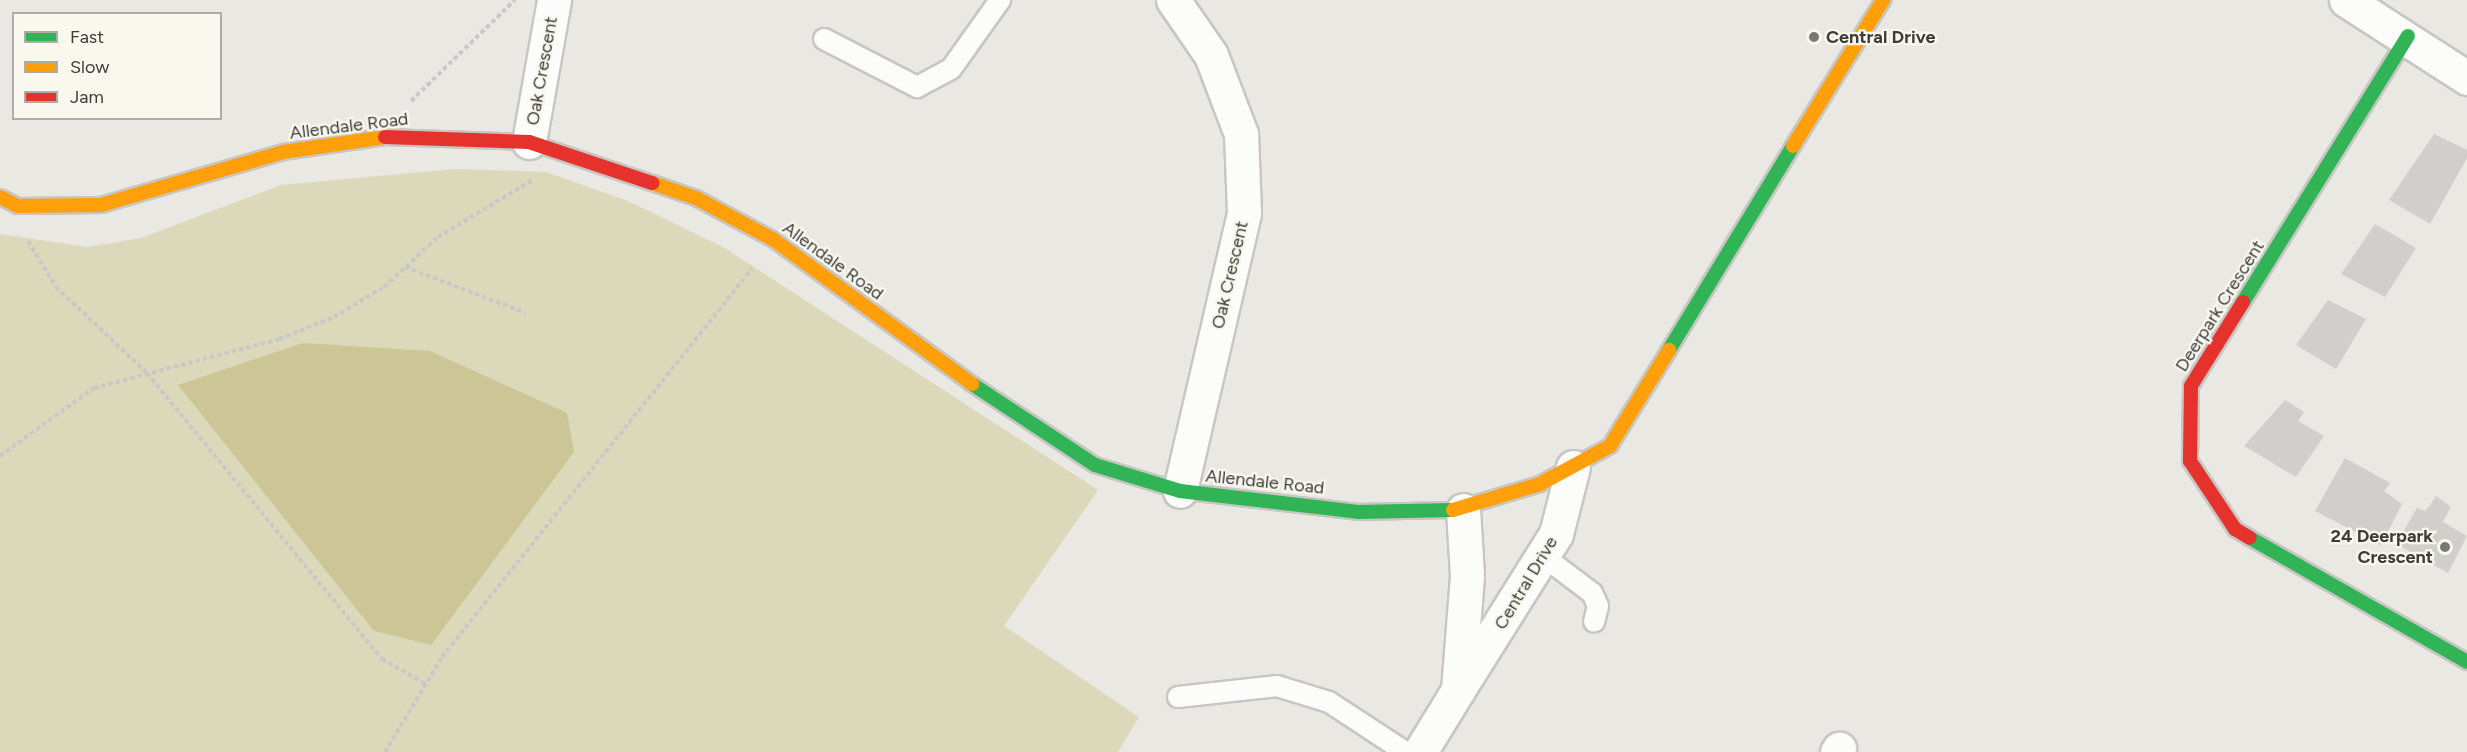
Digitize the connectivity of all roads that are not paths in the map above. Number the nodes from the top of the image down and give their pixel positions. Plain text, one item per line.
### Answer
1 (554, 0) edge
2 (999, 0) edge
3 (1173, 0) edge
4 (1883, 0) edge
5 (2346, 0) edge
6 (2408, 36) junction
7 (824, 39) dead end
8 (2467, 78) edge
9 (529, 142) junction
10 (0, 196) edge
11 (1573, 467) junction
12 (1180, 491) junction
13 (1463, 510) junction
14 (1543, 556) junction
15 (1594, 622) dead end
16 (2467, 662) edge
17 (1458, 690) junction
18 (1178, 697) dead end
19 (1405, 752) edge
20 (1420, 752) edge

1 - 9 street, Oak Crescent
2 - 7 lane
3 - 12 street, Oak Crescent
4 - 11 street, Allendale Road
5 - 6 street
6 - 8 street
6 - 16 street, Deerpark Crescent
9 - 10 street, Allendale Road
9 - 12 street, Allendale Road
11 - 13 street, Allendale Road
11 - 14 street, Central Drive
12 - 13 street, Allendale Road
13 - 17 street, Central Drive
14 - 15 lane
14 - 17 street, Central Drive
17 - 20 street, Central Drive
18 - 19 lane

